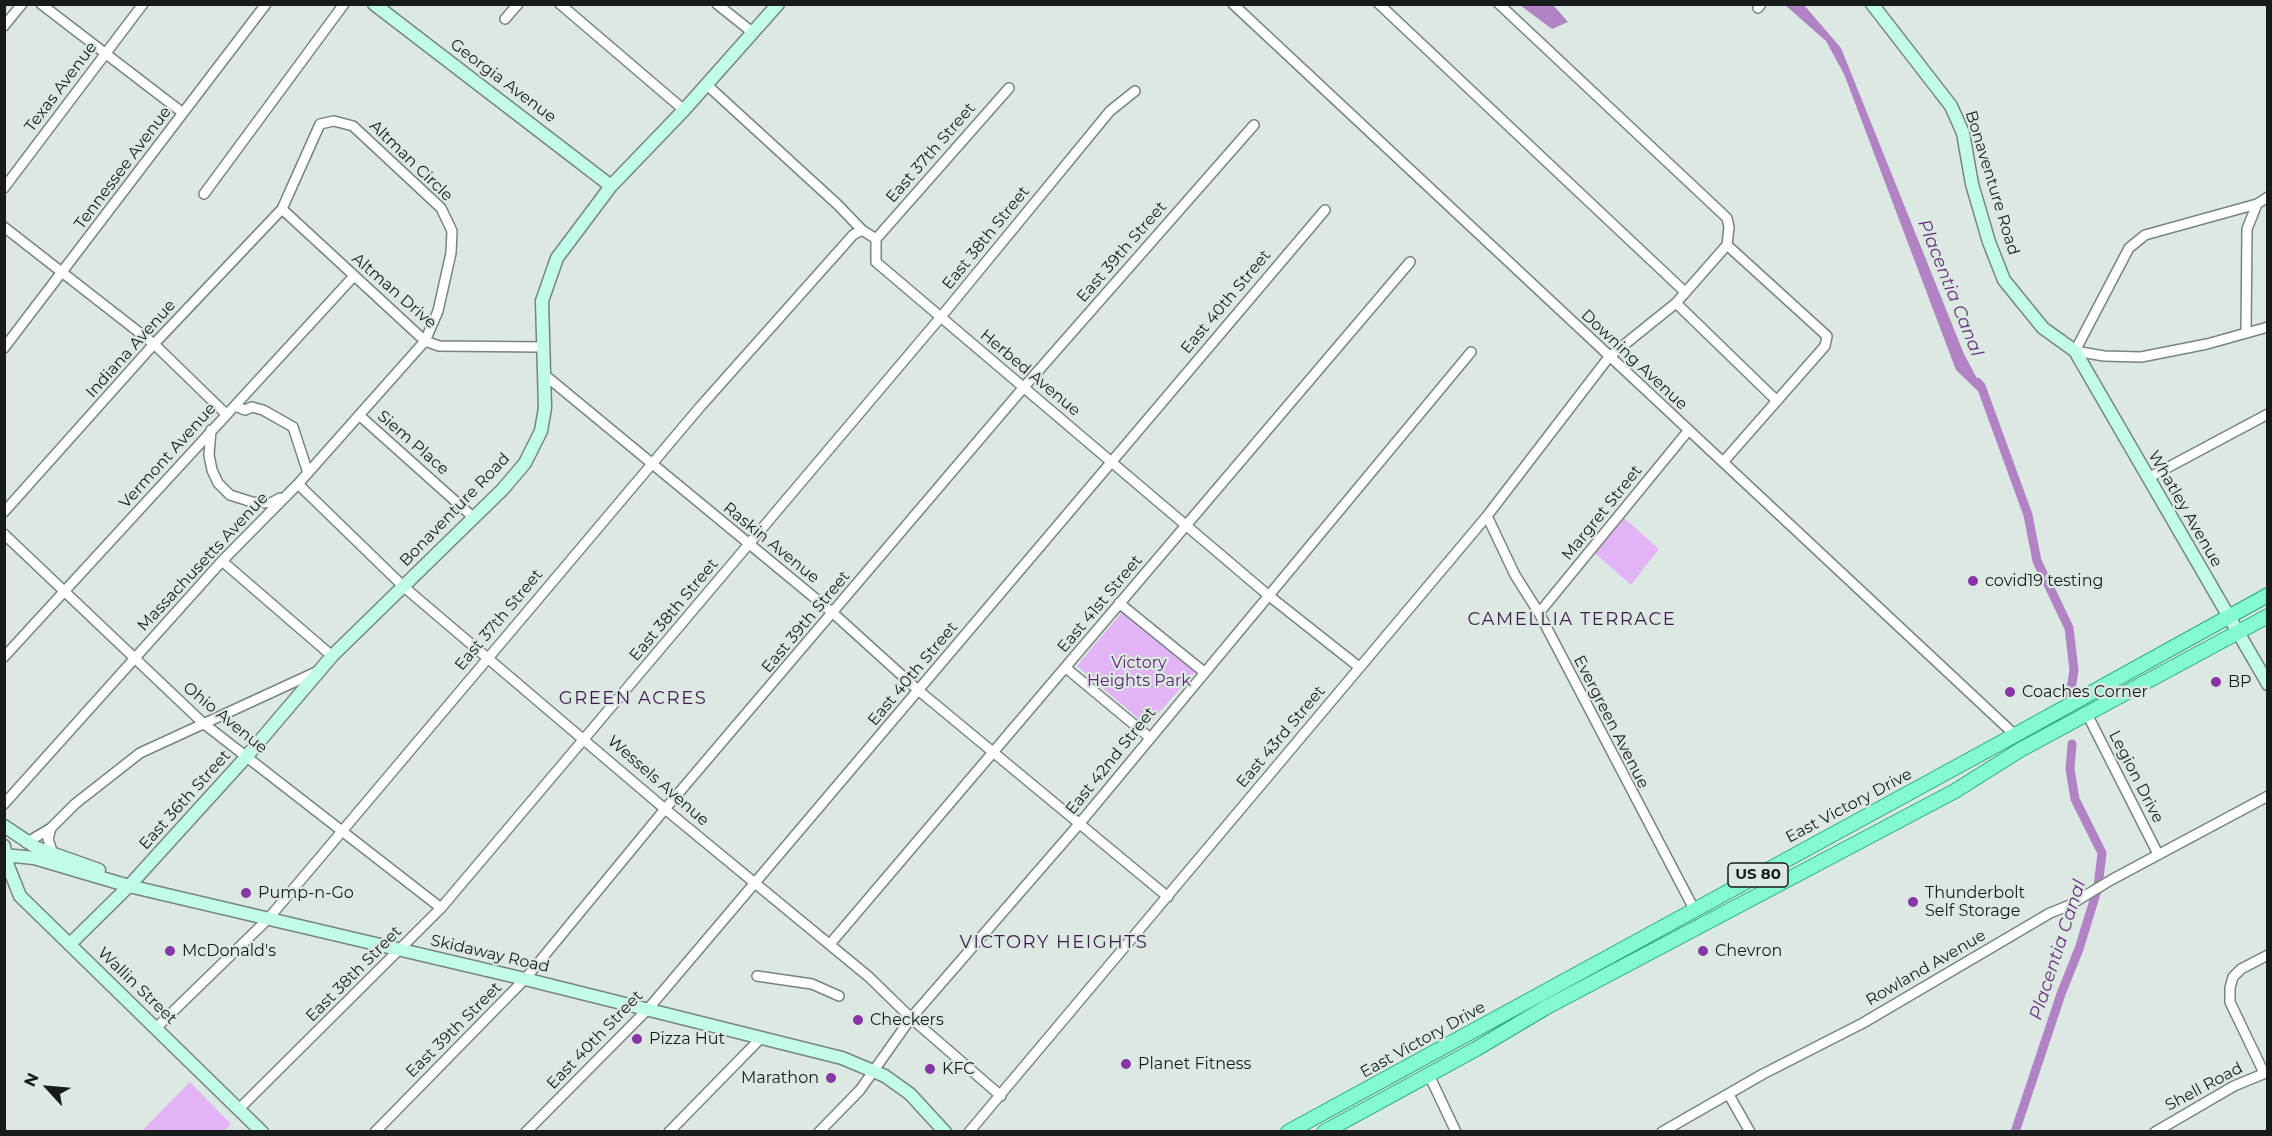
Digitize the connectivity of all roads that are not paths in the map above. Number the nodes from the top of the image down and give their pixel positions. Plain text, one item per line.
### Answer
1 (22, 4) edge
2 (41, 4) edge
3 (143, 4) edge
4 (266, 4) edge
5 (344, 4) edge
6 (374, 4) edge
7 (518, 4) edge
8 (560, 4) edge
9 (717, 4) edge
10 (778, 4) edge
11 (1233, 4) edge
12 (1379, 4) edge
13 (1499, 4) edge
14 (1872, 4) edge
15 (505, 19) dead end
16 (4, 26) edge
17 (752, 32) junction
18 (104, 54) junction
19 (707, 85) junction
20 (1009, 88) dead end
21 (1135, 91) dead end
22 (684, 110) junction
23 (183, 113) junction
24 (1254, 125) dead end
25 (611, 186) junction
26 (4, 188) edge
27 (204, 194) dead end
28 (2268, 197) edge
29 (2258, 204) junction
30 (282, 209) junction
31 (1324, 210) dead end
32 (4, 227) edge
33 (862, 230) junction
34 (876, 238) junction
35 (1727, 245) junction
36 (1410, 262) dead end
37 (64, 272) junction
38 (354, 276) junction
39 (1685, 292) junction
40 (1676, 303) junction
41 (940, 318) junction
42 (2268, 327) edge
43 (2246, 332) junction
44 (425, 341) junction
45 (154, 344) junction
46 (543, 347) junction
47 (4, 348) edge
48 (2075, 351) junction
49 (1471, 352) dead end
50 (1609, 357) junction
51 (546, 376) junction
52 (1024, 387) junction
53 (1778, 401) junction
54 (235, 406) junction
55 (225, 413) junction
56 (2268, 414) edge
57 (359, 415) junction
58 (212, 430) junction
59 (1688, 431) junction
60 (1724, 461) junction
61 (1113, 462) junction
62 (651, 465) junction
63 (308, 473) junction
64 (2148, 478) junction
65 (298, 484) junction
66 (284, 496) junction
67 (4, 512) edge
68 (1487, 516) junction
69 (473, 517) junction
70 (1185, 526) junction
71 (4, 534) edge
72 (748, 545) junction
73 (222, 561) junction
74 (404, 587) junction
75 (65, 593) junction
76 (1268, 595) junction
77 (2268, 595) edge
78 (1119, 603) junction
79 (833, 613) junction
80 (1539, 613) junction
81 (2227, 616) junction
82 (2268, 616) edge
83 (2237, 633) junction
84 (332, 656) junction
85 (488, 656) junction
86 (4, 657) edge
87 (134, 660) junction
88 (1359, 667) junction
89 (1066, 668) junction
90 (318, 672) junction
91 (1204, 672) junction
92 (2268, 684) edge
93 (918, 690) junction
94 (2087, 714) junction
95 (203, 723) junction
96 (2015, 735) junction
97 (1149, 737) junction
98 (585, 738) junction
99 (994, 752) junction
100 (247, 756) junction
101 (1964, 786) junction
102 (2268, 796) edge
103 (4, 804) edge
104 (665, 809) junction
105 (1080, 823) junction
106 (4, 826) edge
107 (51, 828) junction
108 (341, 832) junction
109 (26, 843) junction
110 (5, 852) edge
111 (54, 854) junction
112 (2158, 854) junction
113 (1774, 866) junction
114 (4, 882) edge
115 (114, 882) junction
116 (1782, 882) junction
117 (754, 883) junction
118 (129, 886) junction
119 (20, 896) junction
120 (1168, 897) junction
121 (441, 908) junction
122 (1694, 909) junction
123 (268, 919) junction
124 (70, 944) junction
125 (830, 944) junction
126 (402, 950) junction
127 (2268, 955) edge
128 (757, 976) dead end
129 (525, 979) junction
130 (1538, 995) junction
131 (839, 996) dead end
132 (1545, 1008) junction
133 (648, 1009) junction
134 (911, 1018) junction
135 (157, 1027) junction
136 (760, 1039) junction
137 (872, 1070) junction
138 (2266, 1072) edge
139 (1429, 1075) junction
140 (1729, 1095) junction
141 (1001, 1096) junction
142 (239, 1109) junction
143 (262, 1131) edge
144 (375, 1131) edge
145 (526, 1131) edge
146 (669, 1131) edge
147 (819, 1131) edge
148 (945, 1131) edge
149 (969, 1131) edge
150 (1288, 1131) edge
151 (1324, 1131) edge
152 (1456, 1131) edge
153 (1662, 1131) edge
154 (1750, 1131) edge
155 (2155, 1131) edge

1 - 16 street
2 - 18 street
3 - 18 street, Texas Avenue
4 - 23 street, Tennessee Avenue
5 - 27 street
6 - 25 street, Georgia Avenue
7 - 15 street
8 - 22 street
9 - 17 street
10 - 17 street, Bonaventure Road
11 - 50 street, Downing Avenue
12 - 39 street
13 - 35 street
14 - 48 street, Bonaventure Road
17 - 19 street, Bonaventure Road
18 - 23 street
18 - 26 street, Texas Avenue
19 - 22 street, Bonaventure Road
19 - 33 street
20 - 34 street, East 37th Street
21 - 41 street, East 38th Street
22 - 25 street, Bonaventure Road
23 - 37 street, Tennessee Avenue
24 - 52 street, East 39th Street
25 - 46 street, Bonaventure Road
28 - 29 street
29 - 43 street
29 - 48 street
30 - 38 street, Altman Drive
30 - 44 street, Altman Circle
30 - 45 street, Indiana Avenue
31 - 61 street, East 40th Street
32 - 37 street
33 - 34 street
33 - 62 street, East 37th Street
34 - 41 street, Herbed Avenue
35 - 39 street, East 43rd Street
35 - 53 street
36 - 70 street, East 41st Street
37 - 45 street
37 - 47 street, Tennessee Avenue
38 - 44 street, Altman Drive
38 - 54 street, Vermont Avenue
39 - 40 street, East 43rd Street
40 - 50 street, East 43rd Street
40 - 53 street
41 - 52 street, Herbed Avenue
41 - 72 street, East 38th Street
42 - 43 street, Bonaventure Road
43 - 48 street, Bonaventure Road
44 - 46 street, Altman Drive
44 - 57 street, Massachusetts Avenue
45 - 55 street
45 - 67 street, Indiana Avenue
46 - 51 street, Bonaventure Road
48 - 64 street, Whatley Avenue
49 - 76 street, East 42nd Street
50 - 59 street, Downing Avenue
50 - 68 street, East 43rd Street
51 - 62 street, Raskin Avenue
51 - 69 street, Bonaventure Road
52 - 61 street, Herbed Avenue
52 - 79 street, East 39th Street
53 - 60 street
54 - 55 street, Vermont Avenue
54 - 63 street
55 - 58 street, Vermont Avenue
56 - 64 street
57 - 63 street, Massachusetts Avenue
57 - 69 street, Siem Place
58 - 66 street
58 - 75 street, Vermont Avenue
59 - 60 street, Downing Avenue
59 - 80 street, Margret Street
60 - 96 street, Downing Avenue
61 - 70 street, Herbed Avenue
61 - 93 street, East 40th Street
62 - 72 street, Raskin Avenue
62 - 85 street, East 37th Street
63 - 65 street, Massachusetts Avenue
64 - 81 street, Whatley Avenue
65 - 66 street, Massachusetts Avenue
65 - 74 street, Wessels Avenue
66 - 73 street, Massachusetts Avenue
68 - 80 street, Evergreen Avenue
68 - 88 street, East 43rd Street
69 - 74 street, Bonaventure Road
70 - 76 street, Herbed Avenue
70 - 78 street, East 41st Street
71 - 75 street, Ohio Avenue
72 - 79 street, Raskin Avenue
72 - 98 street, East 38th Street
73 - 84 street
73 - 87 street, Massachusetts Avenue
74 - 84 street, Bonaventure Road
74 - 85 street, Wessels Avenue
75 - 86 street, Vermont Avenue
75 - 87 street, Ohio Avenue
76 - 88 street, Herbed Avenue
76 - 91 street, East 42nd Street
77 - 81 main road, East Victory Drive / US 80
78 - 89 street, East 41st Street
78 - 91 street
79 - 93 street, Raskin Avenue
79 - 104 street, East 39th Street
80 - 122 street, Evergreen Avenue
81 - 83 street, Whatley Avenue
81 - 96 main road, East Victory Drive / US 80
82 - 83 main road, East Victory Drive / US 80
83 - 92 street, Whatley Avenue
83 - 94 main road, East Victory Drive / US 80
84 - 90 street, Bonaventure Road
85 - 98 street, Wessels Avenue
85 - 108 street, East 37th Street
87 - 95 street, Ohio Avenue
87 - 103 street, Massachusetts Avenue
88 - 120 street, East 43rd Street
89 - 97 street
89 - 99 street, East 41st Street
90 - 95 street, Bonaventure Road
90 - 100 street, East 36th Street
91 - 97 street, East 42nd Street
93 - 99 street, Raskin Avenue
93 - 117 street, East 40th Street
94 - 101 main road, East Victory Drive / US 80
94 - 112 street, Legion Drive
95 - 100 street, Ohio Avenue
95 - 107 street, Bonaventure Road
96 - 101 main road
96 - 113 main road, East Victory Drive / US 80
97 - 105 street, East 42nd Street
98 - 104 street, Wessels Avenue
98 - 121 street, East 38th Street
99 - 105 street, Raskin Avenue
99 - 125 street, East 41st Street
100 - 108 street, Ohio Avenue
100 - 118 street, East 36th Street
101 - 116 main road, East Victory Drive / US 80
102 - 112 street, Rowland Avenue
104 - 117 street, Wessels Avenue
104 - 129 street, East 39th Street
105 - 120 street, Raskin Avenue
105 - 134 street, East 42nd Street
106 - 109 street
107 - 109 street, Bonaventure Road
107 - 111 street
108 - 121 street, Ohio Avenue
108 - 123 street, East 37th Street
109 - 111 street
110 - 115 street, Skidaway Road
110 - 119 street, Wallin Street
111 - 115 street
112 - 140 street, Rowland Avenue
113 - 116 main road
113 - 122 main road, East Victory Drive / US 80
114 - 119 street
115 - 118 street, Skidaway Road
116 - 132 main road, East Victory Drive / US 80
117 - 125 street, Wessels Avenue
117 - 133 street, East 40th Street
118 - 123 street, Skidaway Road
118 - 124 street, East 36th Street
119 - 124 street, Wallin Street
120 - 141 street, East 43rd Street
121 - 126 street, East 38th Street
122 - 130 main road, East Victory Drive / US 80
123 - 126 street, Skidaway Road
123 - 135 street, East 37th Street
124 - 135 street, Wallin Street
125 - 134 street, Wessels Avenue
126 - 129 street, Skidaway Road
126 - 142 street, East 38th Street
127 - 138 street
128 - 131 street
129 - 133 street, Skidaway Road
129 - 144 street, East 39th Street
130 - 132 main road
130 - 150 main road, East Victory Drive / US 80
132 - 139 main road, East Victory Drive / US 80
133 - 136 street, Skidaway Road
133 - 145 street, East 40th Street
134 - 137 street, East 42nd Street
134 - 141 street, Wessels Avenue
135 - 142 street, Wallin Street
136 - 137 street, Skidaway Road
136 - 146 street
137 - 147 street, East 42nd Street
137 - 148 street, Skidaway Road
138 - 155 street, Shell Road
139 - 151 main road, East Victory Drive / US 80
139 - 152 street
140 - 153 street, Rowland Avenue
140 - 154 street
141 - 149 street, East 43rd Street
142 - 143 street, Wallin Street

